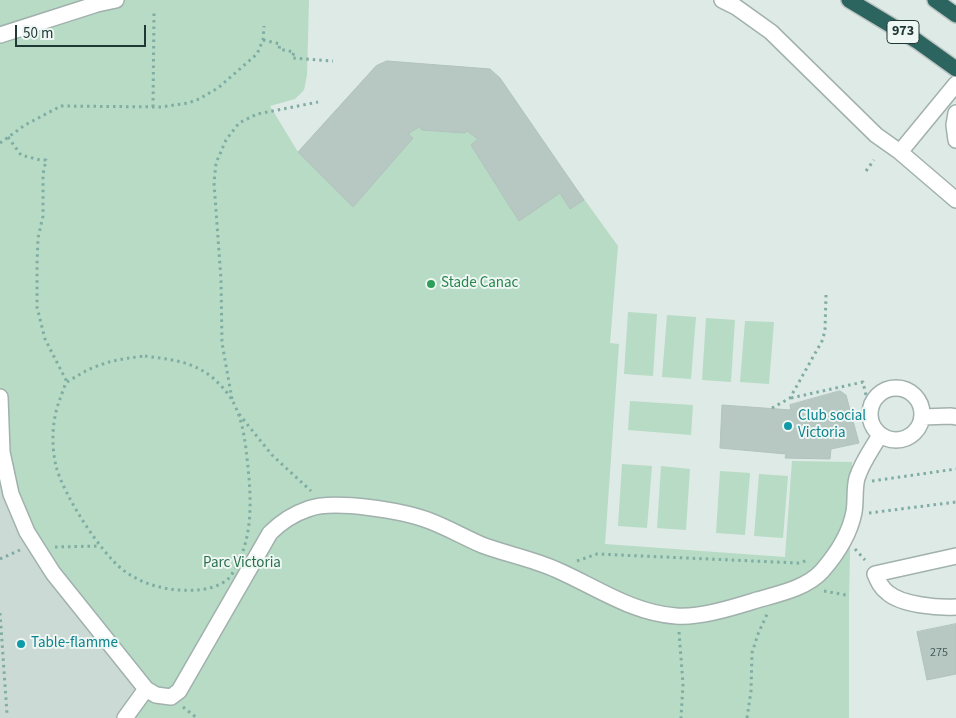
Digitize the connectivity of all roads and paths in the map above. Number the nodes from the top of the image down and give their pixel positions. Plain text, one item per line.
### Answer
1 (116, 0) edge
2 (722, 0) edge
3 (849, 0) edge
4 (935, 0) edge
5 (154, 12) dead end
6 (956, 15) edge
7 (264, 26) dead end
8 (0, 35) edge
9 (263, 40) junction
10 (333, 61) dead end
11 (956, 68) edge
12 (955, 84) edge
13 (956, 101) edge
14 (318, 102) dead end
15 (152, 107) junction
16 (956, 113) edge
17 (8, 137) junction
18 (956, 140) edge
19 (0, 143) edge
20 (900, 152) junction
21 (874, 160) dead end
22 (866, 171) dead end
23 (956, 200) edge
24 (826, 295) dead end
25 (67, 382) junction
26 (0, 396) edge
27 (790, 398) junction
28 (232, 399) junction
29 (772, 408) dead end
30 (237, 411) junction
31 (870, 413) junction
32 (954, 415) edge
33 (922, 417) junction
34 (880, 435) junction
35 (956, 469) edge
36 (856, 484) junction
37 (317, 495) dead end
38 (956, 502) edge
39 (872, 513) dead end
40 (26, 546) dead end
41 (100, 546) junction
42 (54, 547) dead end
43 (956, 556) edge
44 (0, 559) edge
45 (798, 563) dead end
46 (556, 569) junction
47 (777, 594) junction
48 (956, 607) edge
49 (0, 613) edge
50 (677, 616) junction
51 (146, 689) junction
52 (7, 714) dead end
53 (125, 718) edge
54 (681, 718) edge
55 (747, 718) edge

1 - 8 street
2 - 20 street
3 - 11 highway, 973
4 - 6 highway
5 - 15 path
7 - 9 path
9 - 10 path
9 - 15 path
11 - 12 street
12 - 13 street
12 - 20 street
14 - 28 path
15 - 17 path
16 - 18 street
17 - 19 path
17 - 25 path
20 - 23 street
21 - 22 path
24 - 27 path
25 - 28 path
25 - 41 path
26 - 51 street
27 - 29 path
27 - 31 path
28 - 30 path
30 - 37 path
30 - 41 path
31 - 33 street
31 - 34 street
32 - 33 street
33 - 34 street
34 - 36 street
35 - 36 path
36 - 47 street
38 - 39 path
40 - 44 path
41 - 42 path
43 - 48 street
45 - 46 path
46 - 50 street
46 - 51 street
47 - 50 street
47 - 55 path
49 - 52 path
50 - 54 path
51 - 53 street

